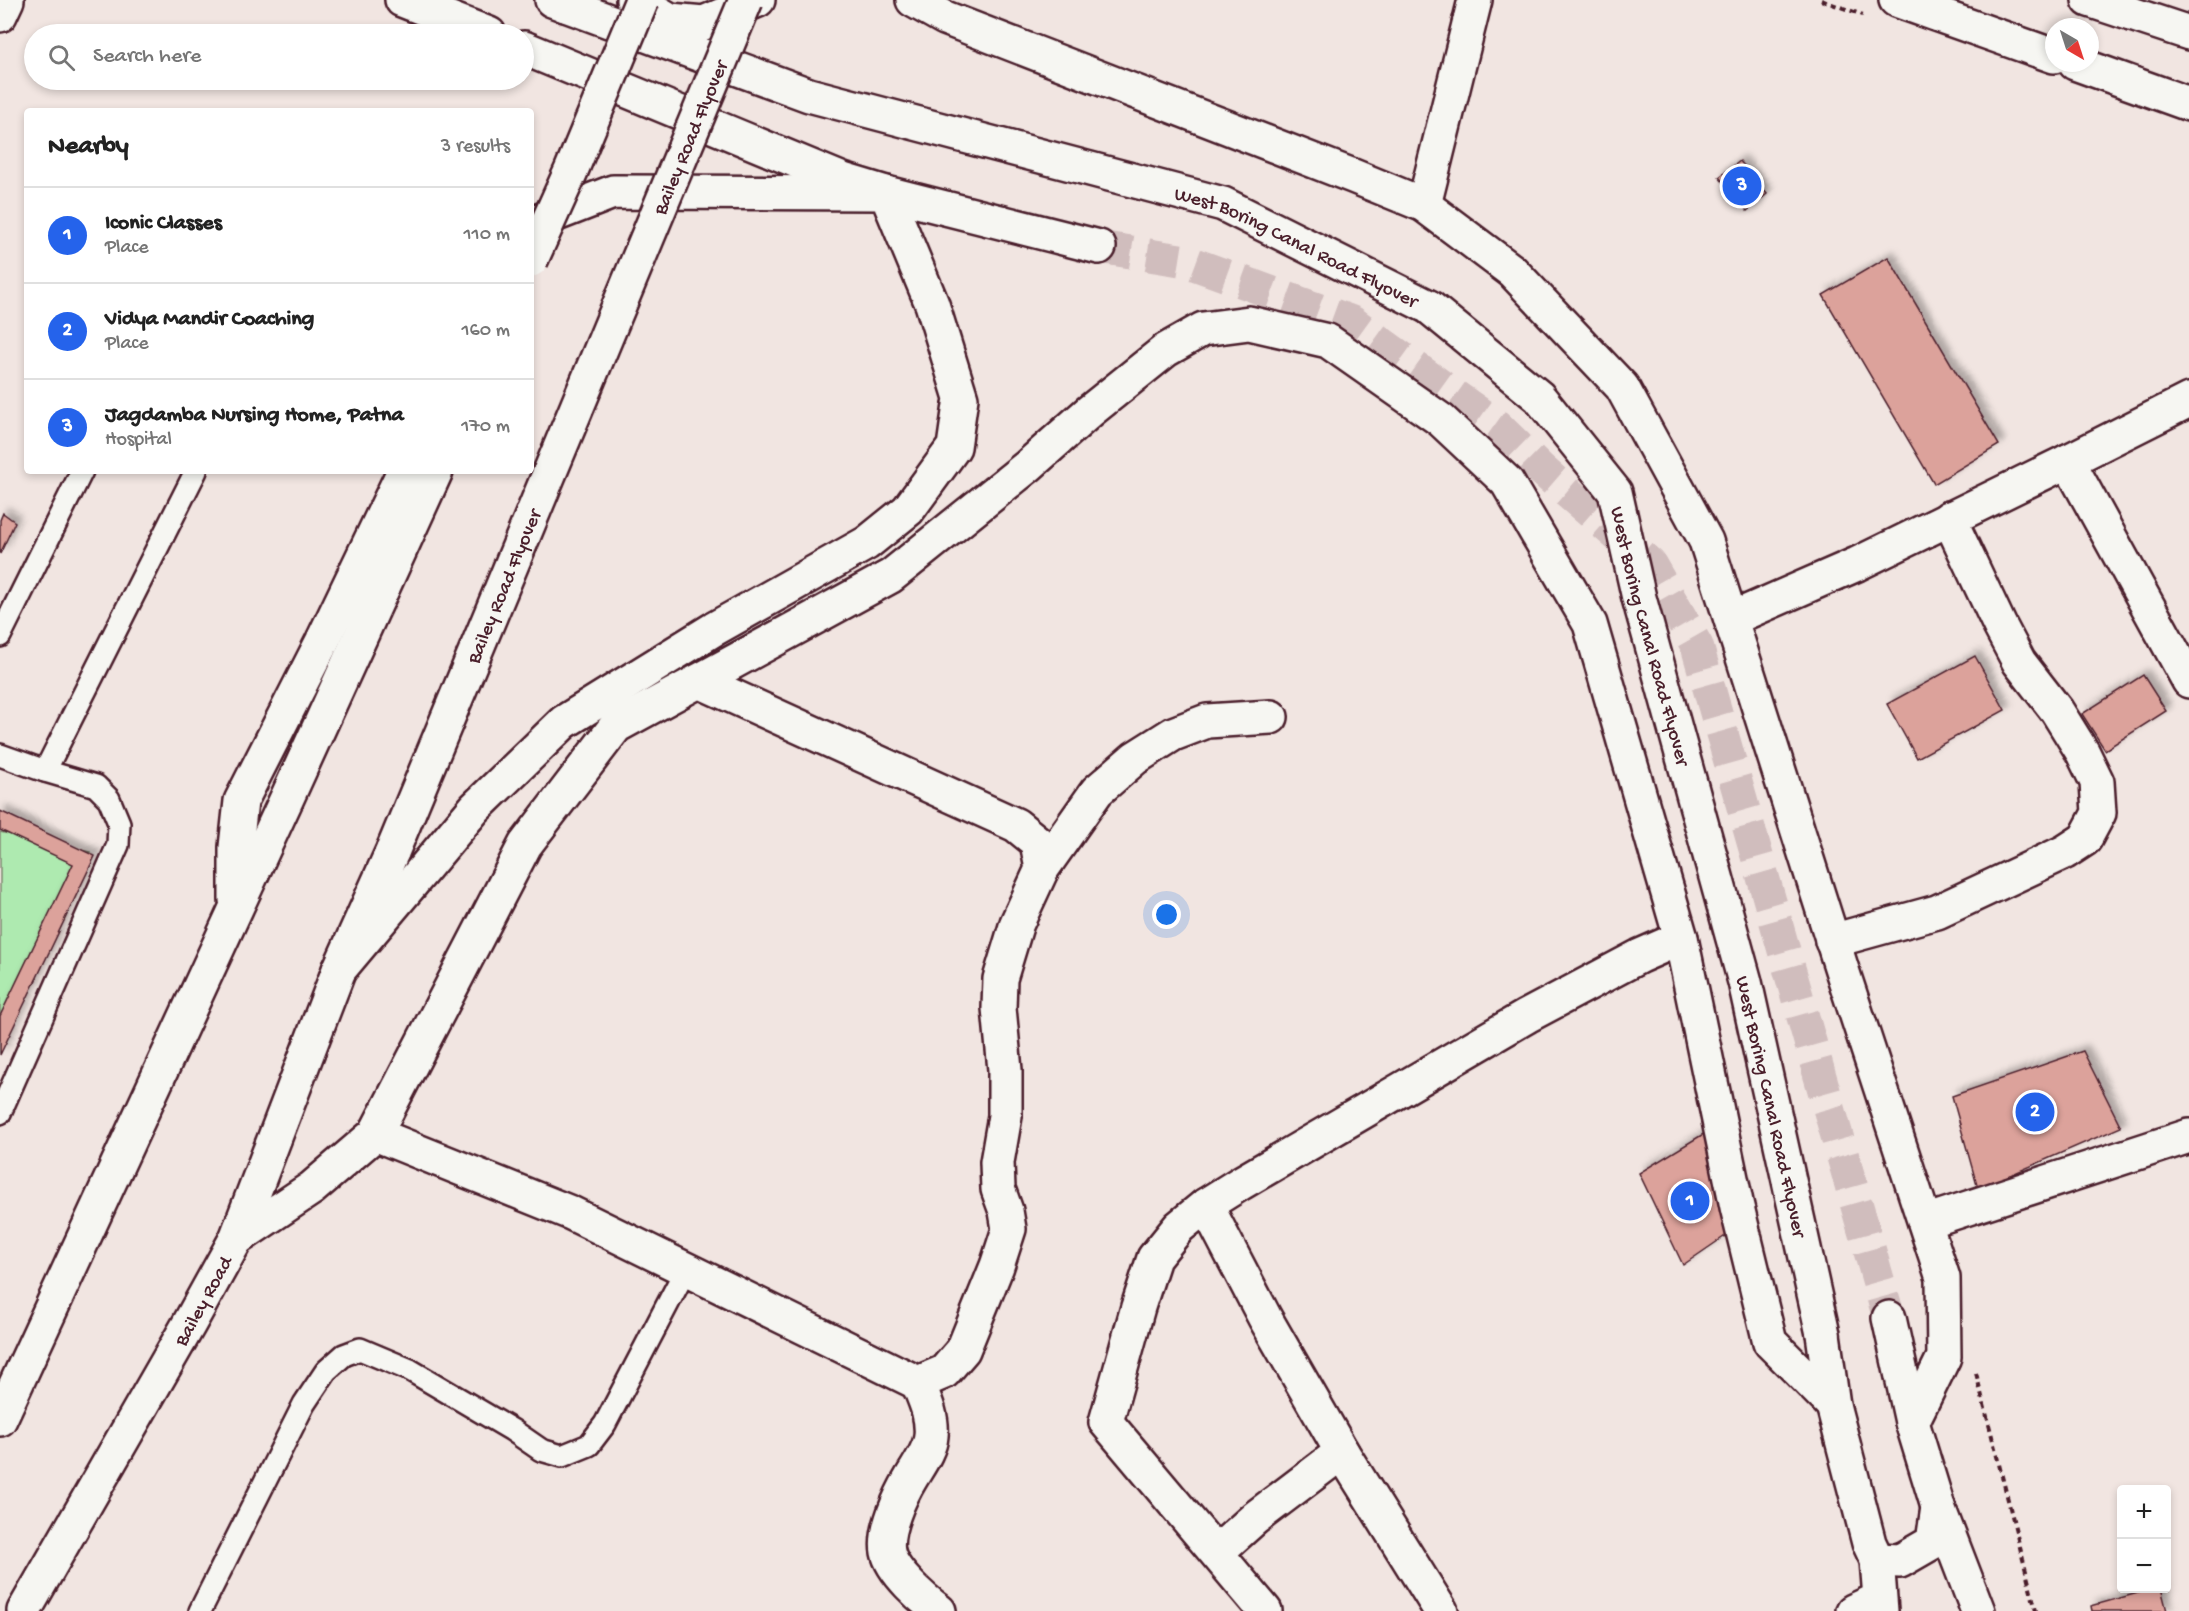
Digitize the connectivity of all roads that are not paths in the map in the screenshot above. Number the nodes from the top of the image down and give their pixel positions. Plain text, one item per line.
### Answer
1 (8, 0) edge
2 (402, 0) edge
3 (633, 0) edge
4 (642, 0) edge
5 (746, 0) edge
6 (758, 0) edge
7 (913, 0) edge
8 (1475, 0) edge
9 (1896, 0) edge
10 (2089, 0) edge
11 (563, 2) edge
12 (0, 15) edge
13 (463, 24) edge
14 (2189, 33) edge
15 (534, 52) edge
16 (2045, 53) edge
17 (2099, 72) edge
18 (2189, 104) edge
19 (886, 194) junction
20 (1424, 205) junction
21 (534, 223) edge
22 (1099, 247) tunnel mouth
23 (534, 253) edge
24 (2189, 400) edge
25 (2068, 461) junction
26 (81, 474) edge
27 (194, 474) edge
28 (403, 474) edge
29 (435, 474) edge
30 (1949, 518) junction
31 (1731, 619) junction
32 (0, 636) edge
33 (699, 681) junction
34 (2189, 681) edge
35 (1271, 717) dead end
36 (0, 755) edge
37 (45, 771) junction
38 (1042, 869) junction
39 (236, 910) junction
40 (1681, 938) junction
41 (1832, 941) junction
42 (339, 970) junction
43 (0, 1113) edge
44 (375, 1134) junction
45 (2189, 1136) edge
46 (1206, 1205) junction
47 (1925, 1222) junction
48 (236, 1239) junction
49 (686, 1269) junction
50 (1889, 1317) tunnel mouth
51 (918, 1383) junction
52 (1833, 1405) junction
53 (2, 1408) edge
54 (1912, 1422) junction
55 (1342, 1452) junction
56 (1938, 1507) junction
57 (1216, 1552) junction
58 (1877, 1560) junction
59 (1962, 1568) junction
60 (1871, 1607) edge
61 (24, 1611) edge
62 (200, 1611) edge
63 (939, 1611) edge
64 (1265, 1611) edge
65 (1441, 1611) edge
66 (1978, 1611) edge

1 - 12 main road
2 - 13 main road
3 - 6 main road
4 - 23 main road, bridge
5 - 42 main road, Bailey Road Flyover, bridge
7 - 20 main road
8 - 20 main road
9 - 16 main road
10 - 14 main road
11 - 52 main road, West Boring Canal Road Flyover, bridge
15 - 19 main road
17 - 18 main road
19 - 21 main road
19 - 22 main road
19 - 42 main road
20 - 31 main road
24 - 25 main road
25 - 30 main road
25 - 34 main road
26 - 32 lane
27 - 37 lane
28 - 39 main road
29 - 39 main road
30 - 31 main road
30 - 41 main road
31 - 41 main road
33 - 38 main road
33 - 40 main road
33 - 44 main road
35 - 38 main road
36 - 37 lane
37 - 43 lane
38 - 51 main road
39 - 53 main road
40 - 46 main road
40 - 52 main road
41 - 47 main road
42 - 48 main road, Bailey Road
44 - 48 main road
44 - 49 main road
45 - 47 main road
46 - 55 main road
46 - 57 main road
47 - 54 main road
48 - 61 main road, Bailey Road
49 - 51 main road
49 - 62 lane
50 - 54 main road
51 - 63 main road
52 - 58 main road, West Boring Canal Road Flyover
54 - 56 main road
55 - 57 main road
55 - 65 main road
56 - 58 main road
56 - 59 main road
57 - 64 main road
58 - 60 main road, West Boring Canal Road Flyover
59 - 60 main road
59 - 66 main road

